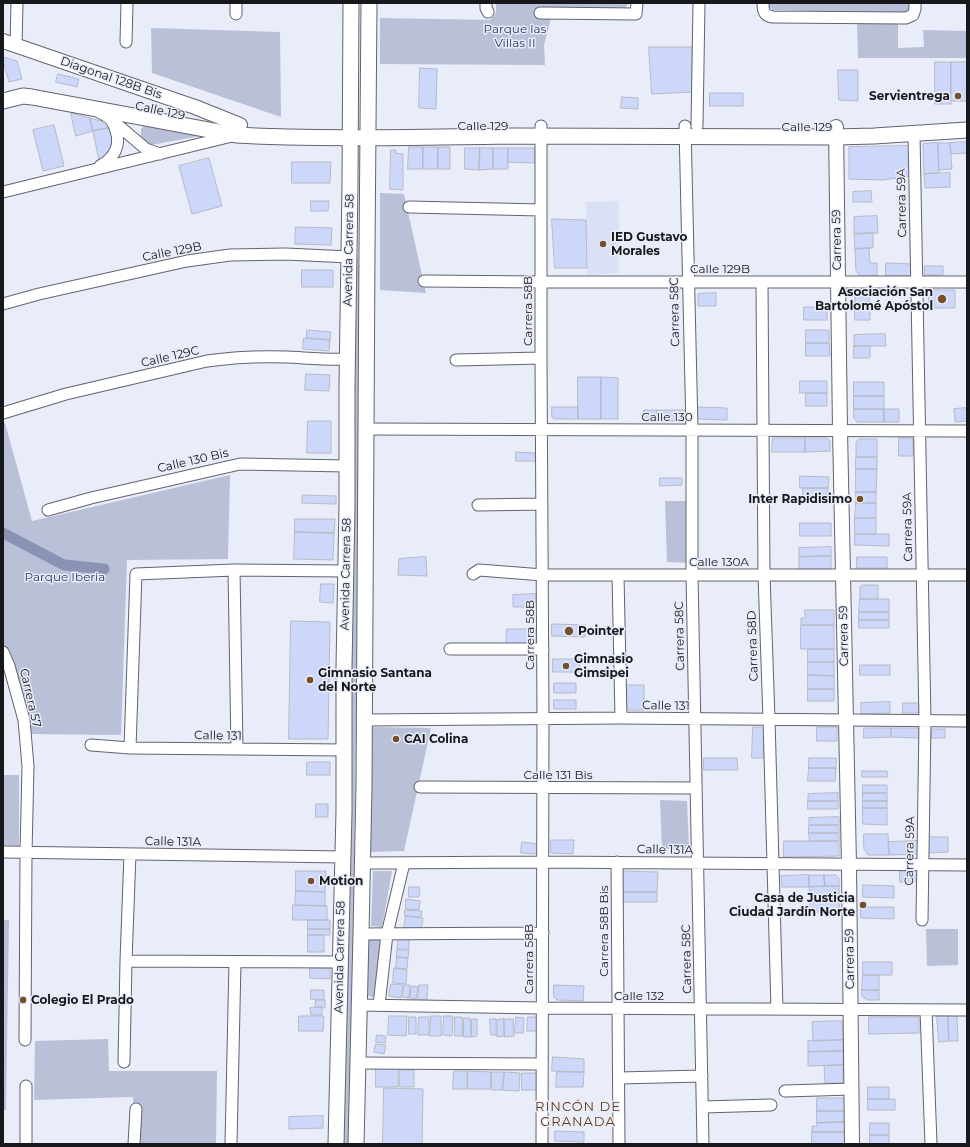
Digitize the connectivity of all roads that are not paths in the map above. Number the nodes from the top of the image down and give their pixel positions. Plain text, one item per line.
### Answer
1 (17, 3) edge
2 (127, 3) edge
3 (351, 3) edge
4 (369, 3) edge
5 (699, 3) edge
6 (763, 3) edge
7 (915, 3) edge
8 (637, 9) edge
9 (540, 13) dead end
10 (126, 42) dead end
11 (10, 44) edge
12 (3, 91) edge
13 (3, 101) edge
14 (88, 107) junction
15 (111, 120) junction
16 (967, 120) edge
17 (238, 130) junction
18 (689, 130) junction
19 (967, 130) edge
20 (541, 131) junction
21 (350, 132) junction
22 (368, 132) junction
23 (836, 132) junction
24 (914, 134) junction
25 (160, 154) junction
26 (93, 170) junction
27 (3, 192) edge
28 (409, 207) dead end
29 (540, 210) junction
30 (349, 257) junction
31 (424, 282) dead end
32 (541, 282) junction
33 (688, 282) junction
34 (762, 282) junction
35 (838, 282) junction
36 (916, 282) junction
37 (967, 282) edge
38 (3, 304) edge
39 (541, 358) junction
40 (347, 359) junction
41 (456, 360) dead end
42 (3, 413) edge
43 (366, 429) junction
44 (542, 429) junction
45 (692, 430) junction
46 (762, 430) junction
47 (840, 430) junction
48 (919, 430) junction
49 (967, 431) edge
50 (347, 466) junction
51 (542, 504) junction
52 (478, 505) dead end
53 (48, 510) dead end
54 (234, 570) junction
55 (346, 571) junction
56 (473, 574) dead end
57 (543, 575) junction
58 (618, 575) junction
59 (692, 575) junction
60 (764, 575) junction
61 (842, 575) junction
62 (922, 575) junction
63 (967, 575) edge
64 (450, 649) dead end
65 (543, 649) junction
66 (3, 652) edge
67 (543, 718) junction
68 (621, 718) junction
69 (769, 719) junction
70 (364, 720) junction
71 (695, 720) junction
72 (846, 720) junction
73 (925, 721) junction
74 (967, 721) edge
75 (91, 745) dead end
76 (130, 748) junction
77 (237, 749) junction
78 (344, 750) junction
79 (420, 787) dead end
80 (542, 788) junction
81 (696, 788) junction
82 (3, 852) edge
83 (26, 853) junction
84 (130, 854) junction
85 (343, 857) junction
86 (543, 862) junction
87 (617, 862) junction
88 (363, 863) junction
89 (404, 863) junction
90 (698, 863) junction
91 (773, 864) junction
92 (848, 865) junction
93 (923, 865) junction
94 (967, 865) edge
95 (922, 920) dead end
96 (361, 934) junction
97 (387, 934) junction
98 (542, 934) junction
99 (126, 961) junction
100 (235, 962) junction
101 (340, 962) junction
102 (360, 1005) junction
103 (379, 1005) junction
104 (542, 1008) junction
105 (617, 1009) junction
106 (701, 1009) junction
107 (777, 1009) junction
108 (850, 1010) junction
109 (926, 1010) junction
110 (967, 1010) edge
111 (25, 1040) dead end
112 (124, 1062) dead end
113 (358, 1063) junction
114 (542, 1064) junction
115 (702, 1076) junction
116 (619, 1078) junction
117 (26, 1086) dead end
118 (852, 1090) junction
119 (785, 1091) dead end
120 (771, 1105) dead end
121 (703, 1107) junction
122 (136, 1109) dead end
123 (26, 1144) edge
124 (134, 1144) edge
125 (230, 1144) edge
126 (336, 1144) edge
127 (356, 1144) edge
128 (542, 1144) edge
129 (619, 1144) edge
130 (703, 1144) edge
131 (852, 1144) edge
132 (931, 1144) edge

1 - 11 street
2 - 10 street
3 - 21 main road, Avenida Carrera 58
4 - 22 main road, Avenida Carrera 58
5 - 18 street, Carrera 58C
6 - 7 street
8 - 9 street
11 - 17 street, Diagonal 128B Bis
12 - 17 main road, Calle 129
13 - 14 main road, Calle 129
14 - 15 street, Calle 129
14 - 17 main road, Calle 129
15 - 25 street, Calle 129
15 - 26 street
16 - 23 main road, Calle 129
17 - 21 main road, Calle 129
17 - 25 street
18 - 20 main road, Calle 129
18 - 23 main road, Calle 129
18 - 33 street, Carrera 58C
19 - 24 main road, Calle 129
20 - 22 main road, Calle 129
20 - 29 street, Carrera 58B
21 - 22 main road, Calle 129
21 - 30 main road, Avenida Carrera 58
22 - 43 main road, Avenida Carrera 58
23 - 24 main road, Calle 129
23 - 35 street, Carrera 59
24 - 36 street, Carrera 59A
25 - 26 street
26 - 27 street
28 - 29 street
29 - 32 street, Carrera 58B
30 - 38 street, Calle 129B
30 - 40 main road, Avenida Carrera 58
31 - 32 street, Calle 129B
32 - 33 street, Calle 129B
32 - 39 street, Carrera 58B
33 - 34 street, Calle 129B
33 - 45 street, Carrera 58C
34 - 35 street, Calle 129B
34 - 46 street, Carrera 58D
35 - 36 street, Calle 129B
35 - 47 street, Carrera 59
36 - 37 street, Calle 129B
36 - 48 street, Carrera 59A
39 - 41 street
39 - 44 street, Carrera 58B
40 - 42 street, Calle 129C
40 - 50 main road, Avenida Carrera 58
43 - 44 street, Calle 130
43 - 70 main road, Avenida Carrera 58
44 - 45 street, Calle 130
44 - 51 street, Carrera 58B
45 - 46 street, Calle 130
45 - 59 street, Carrera 58C
46 - 47 street, Calle 130
46 - 60 street, Carrera 58D
47 - 48 street, Calle 130
47 - 61 street, Carrera 59
48 - 49 street, Calle 130
48 - 62 street, Carrera 59A
50 - 53 street, Calle 130 Bis
50 - 55 main road, Avenida Carrera 58
51 - 52 street
51 - 57 street, Carrera 58B
54 - 55 street
54 - 76 street
54 - 77 street
55 - 78 main road, Avenida Carrera 58
56 - 57 street, Calle 130A
57 - 58 street, Calle 130A
57 - 65 street, Carrera 58B
58 - 59 street, Calle 130A
58 - 68 street
59 - 60 street, Calle 130A
59 - 71 street, Carrera 58C
60 - 61 street, Calle 130A
60 - 69 street, Carrera 58D
61 - 62 street, Calle 130A
61 - 72 street, Carrera 59
62 - 63 street, Calle 130A
62 - 73 street, Carrera 59A
64 - 65 street
65 - 67 street, Carrera 58B
66 - 83 street, Carrera 57
67 - 68 street, Calle 131
67 - 70 street, Calle 131
67 - 80 street, Carrera 58B
68 - 71 street, Calle 131
69 - 71 street, Calle 131
69 - 72 street, Calle 131
69 - 91 street, Carrera 58D
70 - 88 main road, Avenida Carrera 58
71 - 81 street, Carrera 58C
72 - 73 street, Calle 131
72 - 92 street, Carrera 59
73 - 74 street, Calle 131
73 - 93 street, Carrera 59A
75 - 76 street, Calle 131
76 - 77 street, Calle 131
77 - 78 street, Calle 131
78 - 85 main road, Avenida Carrera 58
79 - 80 street, Calle 131 Bis
80 - 81 street, Calle 131 Bis
80 - 86 street, Carrera 58B
81 - 90 street, Carrera 58C
82 - 83 street, Calle 131A
83 - 84 street, Calle 131A
83 - 111 street, Carrera 57
84 - 85 street, Calle 131A
84 - 99 street
85 - 101 main road, Avenida Carrera 58
86 - 87 street, Calle 131A
86 - 89 street, Calle 131A
86 - 98 street, Carrera 58B
87 - 90 street, Calle 131A
87 - 105 street, Carrera 58B Bis
88 - 89 street, Calle 131A
88 - 96 main road, Avenida Carrera 58
89 - 97 street
90 - 91 street, Calle 131A
90 - 106 street, Carrera 58C
91 - 92 street, Calle 131A
91 - 107 street, Carrera 58D
92 - 93 street, Calle 131A
92 - 108 street, Carrera 59
93 - 94 street, Calle 131A
93 - 95 street, Carrera 59A
96 - 97 street
96 - 102 main road, Avenida Carrera 58
97 - 98 street
97 - 103 street
98 - 104 street, Carrera 58B
99 - 100 street
99 - 112 street
100 - 101 street
100 - 125 street
101 - 126 main road, Avenida Carrera 58
102 - 103 street, Calle 132
102 - 113 main road, Avenida Carrera 58
103 - 104 street, Calle 132
104 - 105 street, Calle 132
104 - 114 street, Carrera 58B
105 - 106 street, Calle 132
105 - 116 street, Carrera 58B Bis
106 - 107 street, Calle 132
106 - 115 street, Carrera 58C
107 - 108 street, Calle 132
108 - 109 street, Calle 132
108 - 118 street, Carrera 59
109 - 110 street, Calle 132
109 - 132 street
113 - 114 street
113 - 127 main road, Avenida Carrera 58
114 - 128 street, Carrera 58B
115 - 116 street
115 - 121 street, Carrera 58C
116 - 129 street, Carrera 58B Bis
117 - 123 street
118 - 119 street
118 - 131 street, Carrera 59
120 - 121 street
121 - 130 street, Carrera 58C
122 - 124 street

